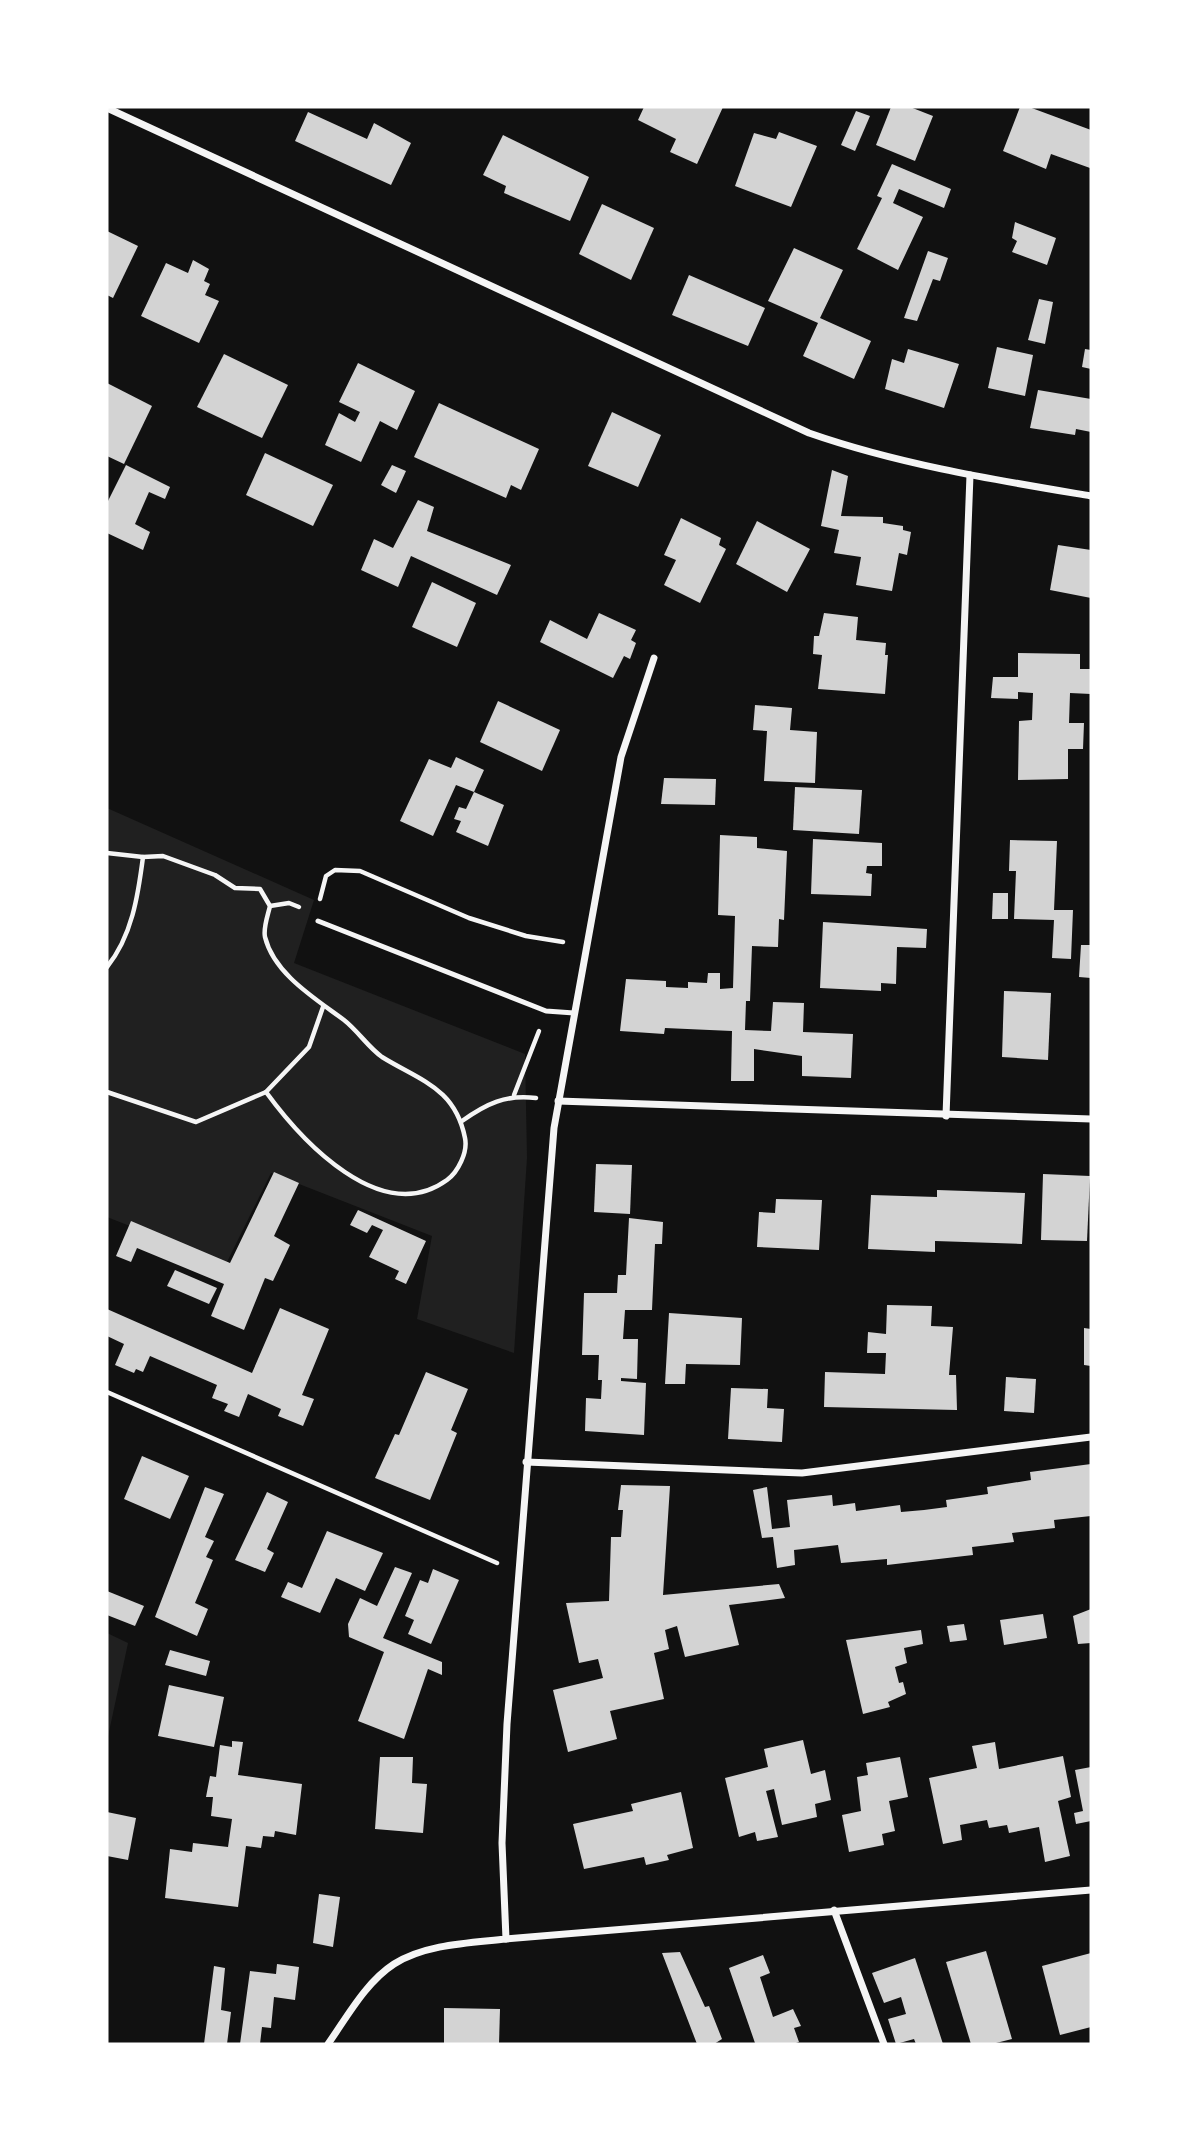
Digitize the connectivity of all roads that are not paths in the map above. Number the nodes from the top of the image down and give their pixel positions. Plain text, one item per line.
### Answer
1 (107, 108) edge
2 (970, 475) junction
3 (1091, 496) edge
4 (654, 658) dead end
5 (318, 921) dead end
6 (574, 1013) junction
7 (558, 1101) junction
8 (946, 1116) junction
9 (1091, 1119) edge
10 (1091, 1437) edge
11 (526, 1462) junction
12 (1091, 1890) edge
13 (834, 1910) junction
14 (506, 1939) junction
15 (328, 2044) edge
16 (884, 2044) edge

1 - 2 street
2 - 3 street
2 - 8 street
4 - 6 street
5 - 6 lane
6 - 7 street
7 - 8 street
7 - 11 street
8 - 9 street
10 - 11 street
11 - 14 street
12 - 13 street
13 - 14 street
13 - 16 street
14 - 15 street

